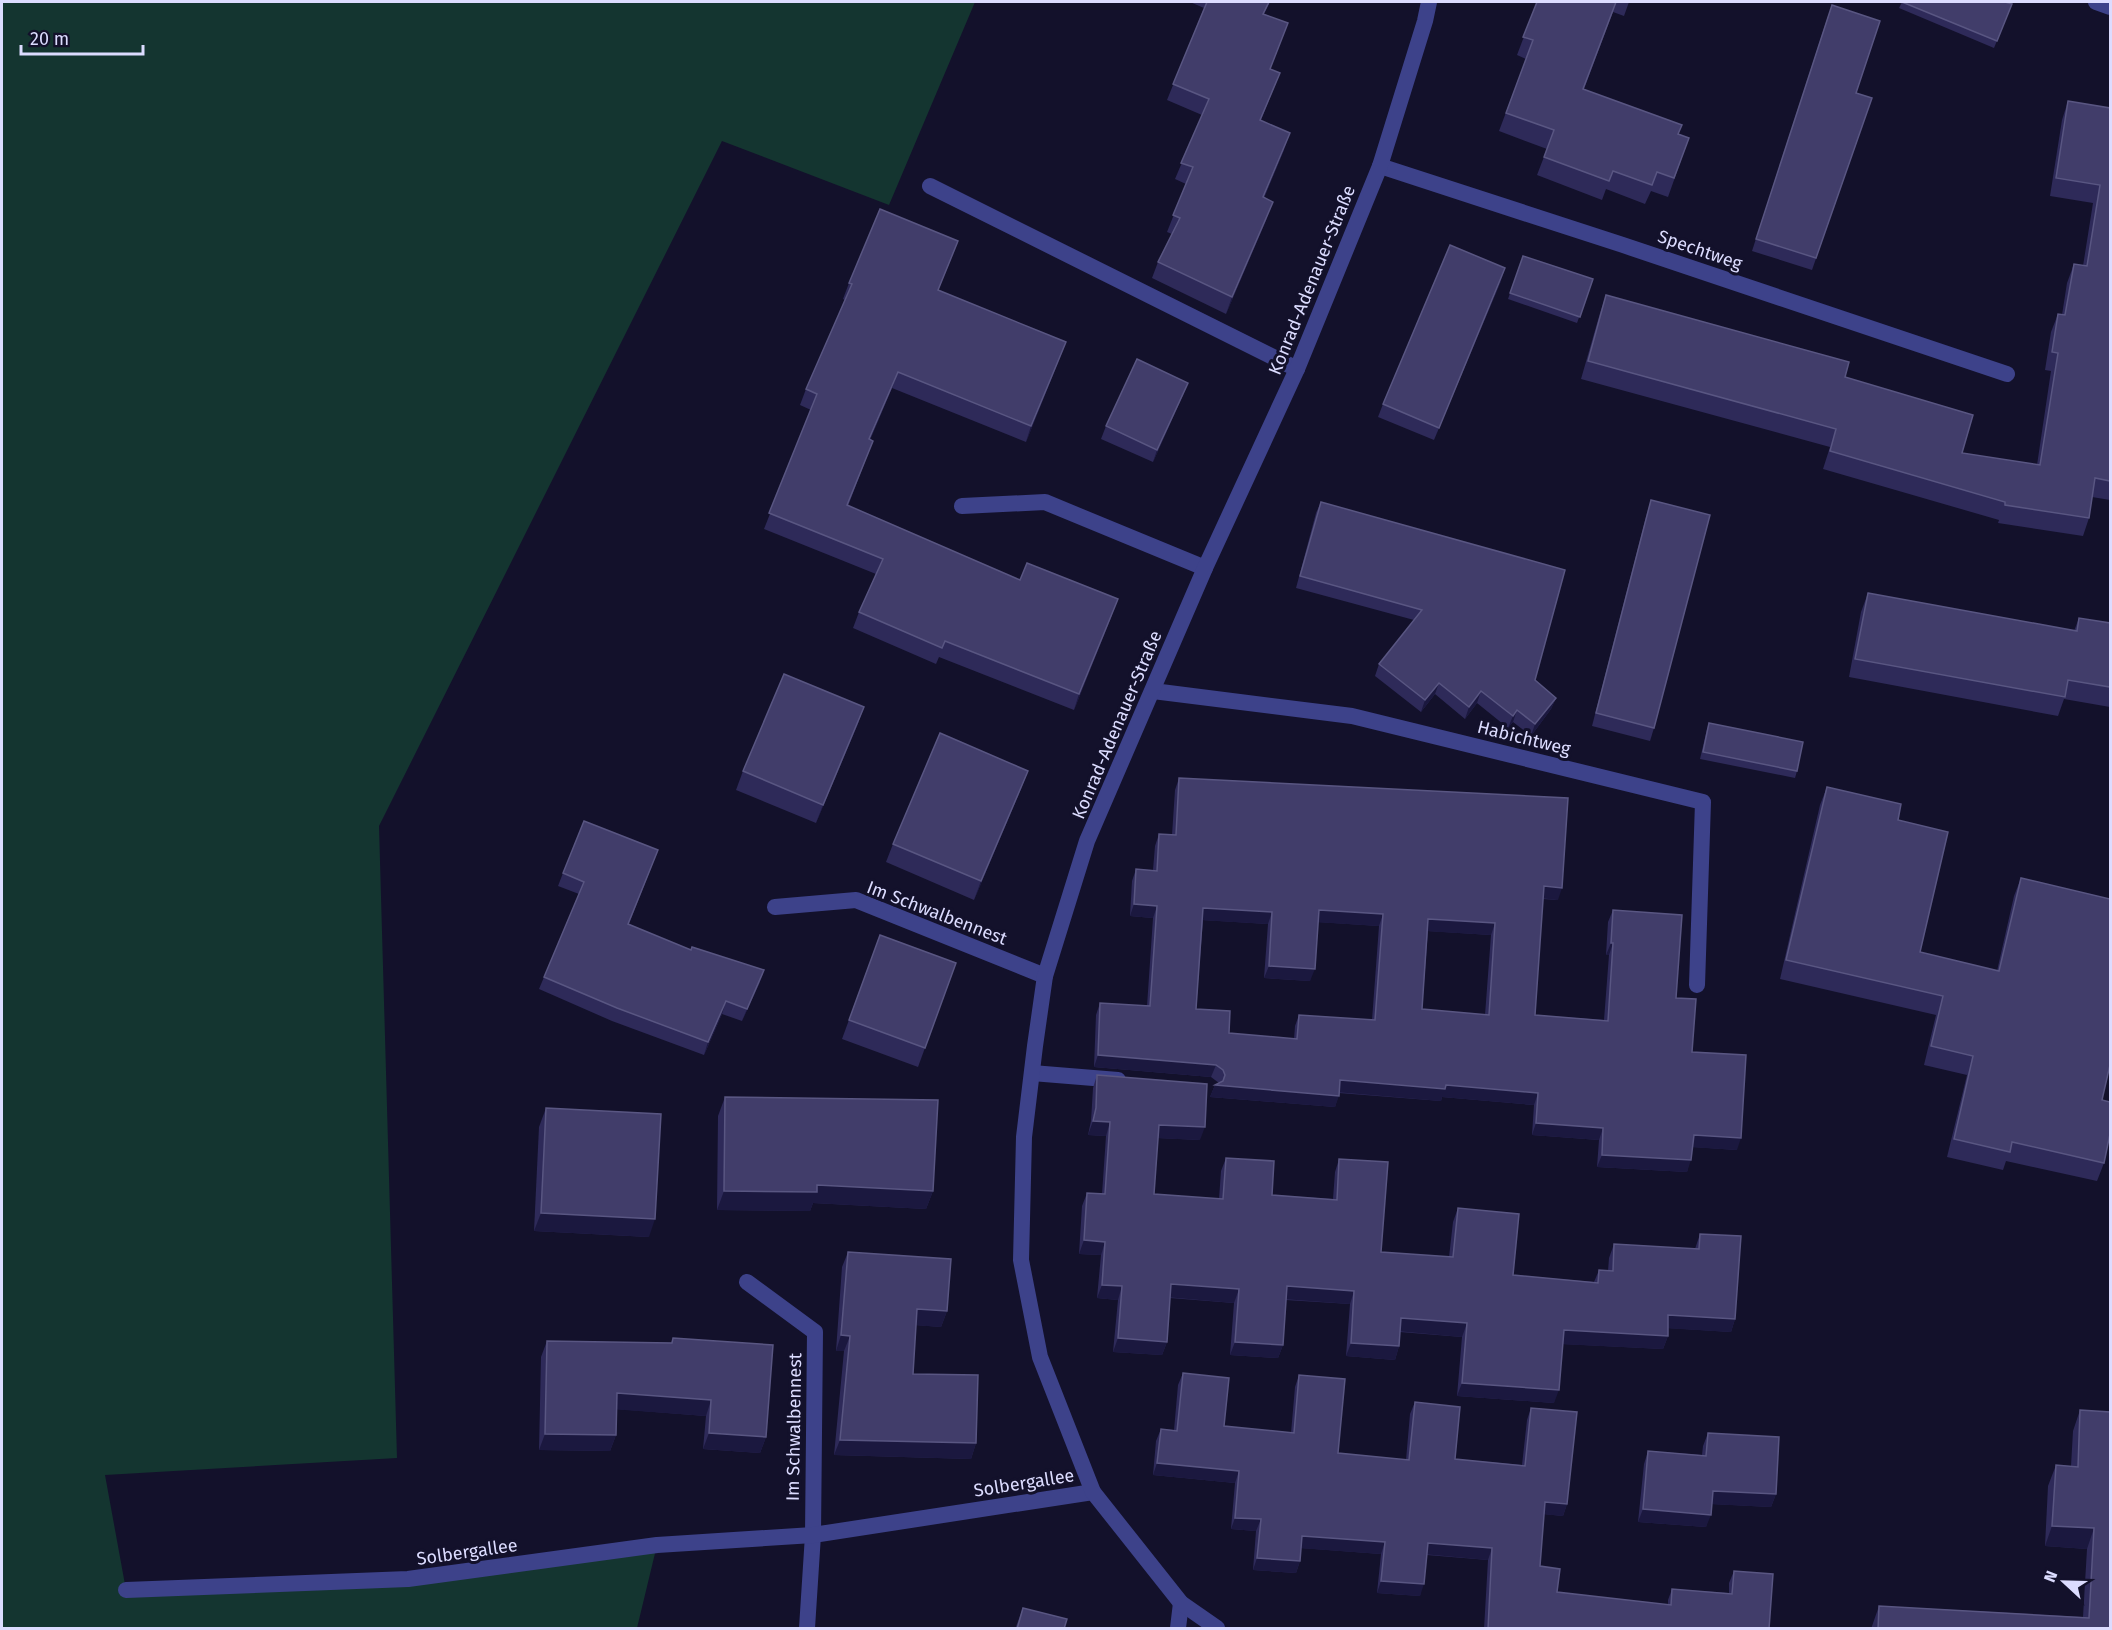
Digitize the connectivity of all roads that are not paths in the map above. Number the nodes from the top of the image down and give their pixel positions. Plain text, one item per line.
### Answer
1 (1429, 2) edge
2 (2096, 2) edge
3 (2110, 7) edge
4 (1380, 166) junction
5 (930, 186) dead end
6 (1297, 369) junction
7 (2007, 374) dead end
8 (962, 506) dead end
9 (1205, 568) junction
10 (1153, 691) junction
11 (776, 907) dead end
12 (1045, 976) junction
13 (1697, 985) dead end
14 (1032, 1073) junction
15 (1139, 1081) edge
16 (747, 1282) dead end
17 (1093, 1492) junction
18 (813, 1535) junction
19 (126, 1590) dead end
20 (1181, 1603) junction
21 (807, 1629) edge
22 (1178, 1629) edge
23 (1217, 1629) edge

1 - 4 street, Konrad-Adenauer-Straße
2 - 3 street
4 - 6 street, Konrad-Adenauer-Straße
4 - 7 street, Spechtweg
5 - 6 street
6 - 9 street, Konrad-Adenauer-Straße
8 - 9 street
9 - 10 street, Konrad-Adenauer-Straße
10 - 12 street, Konrad-Adenauer-Straße
10 - 13 street, Habichtweg
11 - 12 street, Im Schwalbennest
12 - 14 street, Konrad-Adenauer-Straße
14 - 15 street
14 - 17 street, Konrad-Adenauer-Straße
16 - 18 street, Im Schwalbennest
17 - 18 street, Solbergallee
17 - 20 street, Solbergallee
18 - 19 street, Solbergallee
18 - 21 street
20 - 22 street
20 - 23 street, Solbergallee

